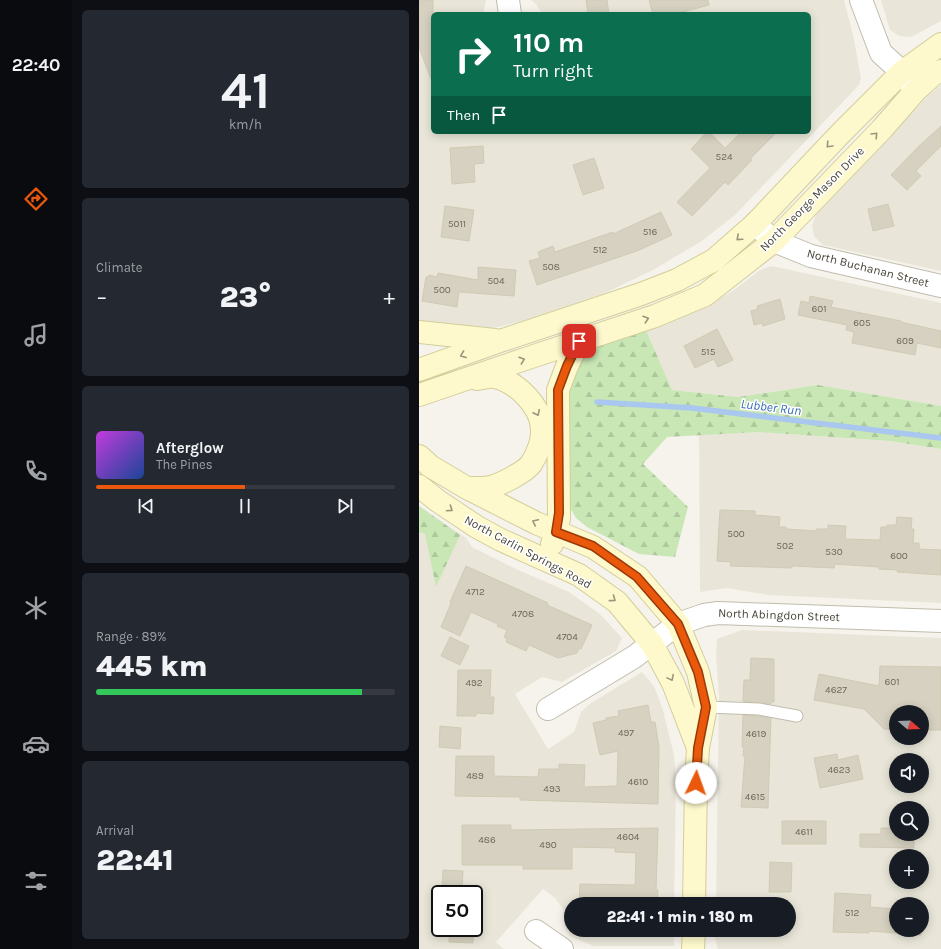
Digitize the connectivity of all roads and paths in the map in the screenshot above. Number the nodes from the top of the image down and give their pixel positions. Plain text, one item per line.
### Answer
1 (507, 0) edge
2 (861, 0) edge
3 (510, 12) edge
4 (941, 44) edge
5 (941, 70) edge
6 (902, 72) junction
7 (916, 90) junction
8 (755, 224) junction
9 (774, 241) junction
10 (941, 286) edge
11 (419, 332) edge
12 (500, 341) junction
13 (579, 341) junction
14 (419, 370) edge
15 (458, 381) junction
16 (419, 396) edge
17 (419, 456) edge
18 (419, 486) edge
19 (467, 488) junction
20 (556, 532) junction
21 (547, 561) junction
22 (941, 621) edge
23 (678, 624) junction
24 (652, 644) junction
25 (706, 707) junction
26 (548, 709) dead end
27 (797, 716) dead end
28 (698, 748) junction
29 (694, 897) edge
30 (535, 931) dead end
31 (694, 937) edge
32 (562, 949) edge
33 (693, 949) edge

1 - 3 street
2 - 6 street
4 - 6 main road, North George Mason Drive
5 - 7 main road, North George Mason Drive
6 - 7 street
6 -> 8 main road, North George Mason Drive
9 -> 7 main road, North George Mason Drive
8 - 9 street, North Buchanan Street
8 -> 12 main road, North George Mason Drive
9 - 10 street, North Buchanan Street
13 -> 9 main road, North George Mason Drive
11 - 12 main road
12 -> 14 main road, North George Mason Drive
15 -> 13 main road, North George Mason Drive
13 - 20 main road
15 - 16 main road, North George Mason Drive
15 -> 19 main road
17 - 19 main road, North Carlin Springs Road
18 -> 21 main road, North Carlin Springs Road
20 -> 19 main road, North Carlin Springs Road
20 - 21 main road
20 - 23 main road, North Carlin Springs Road
21 -> 24 main road, North Carlin Springs Road
22 - 23 street, North Abingdon Street
23 - 24 street, North Abingdon Street
23 - 25 main road, North Carlin Springs Road
24 - 26 street, North Abingdon Street
24 -> 28 main road, North Carlin Springs Road
25 - 27 lane
25 - 28 main road, North Carlin Springs Road
28 - 29 main road, North Carlin Springs Road
30 - 32 street
31 - 33 main road

